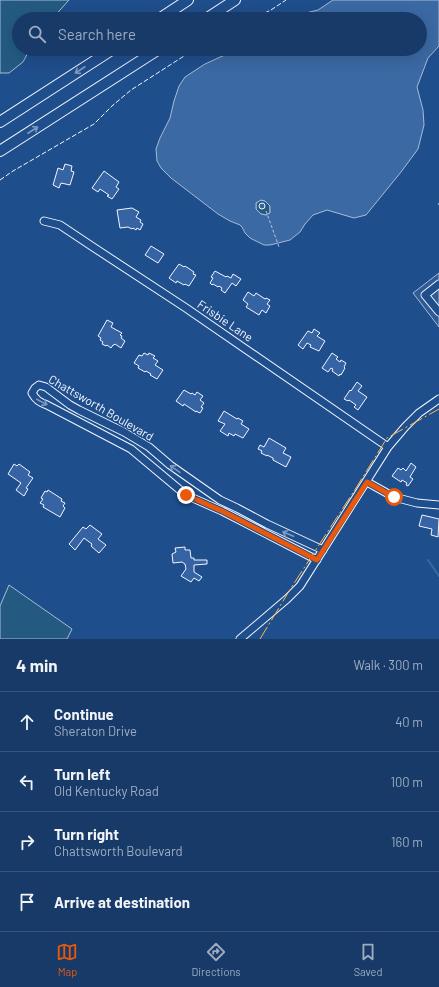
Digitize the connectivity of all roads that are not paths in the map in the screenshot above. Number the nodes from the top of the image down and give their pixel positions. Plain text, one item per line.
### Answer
1 (188, 0) edge
2 (235, 0) edge
3 (170, 12) edge
4 (217, 12) edge
5 (102, 56) edge
6 (148, 56) edge
7 (0, 122) edge
8 (0, 151) edge
9 (44, 221) dead end
10 (439, 284) edge
11 (439, 312) edge
12 (439, 400) edge
13 (388, 447) junction
14 (367, 482) junction
15 (439, 505) edge
16 (324, 550) junction
17 (317, 560) junction
18 (240, 639) edge

1 - 3 highway
2 - 4 highway
5 -> 7 highway
8 -> 6 highway
9 - 13 street, Frisbie Lane
10 - 11 street
12 - 13 street
13 - 14 street
14 - 15 street
14 - 16 street
16 - 17 street
16 -> 17 street, Chattsworth Boulevard
17 - 18 street

